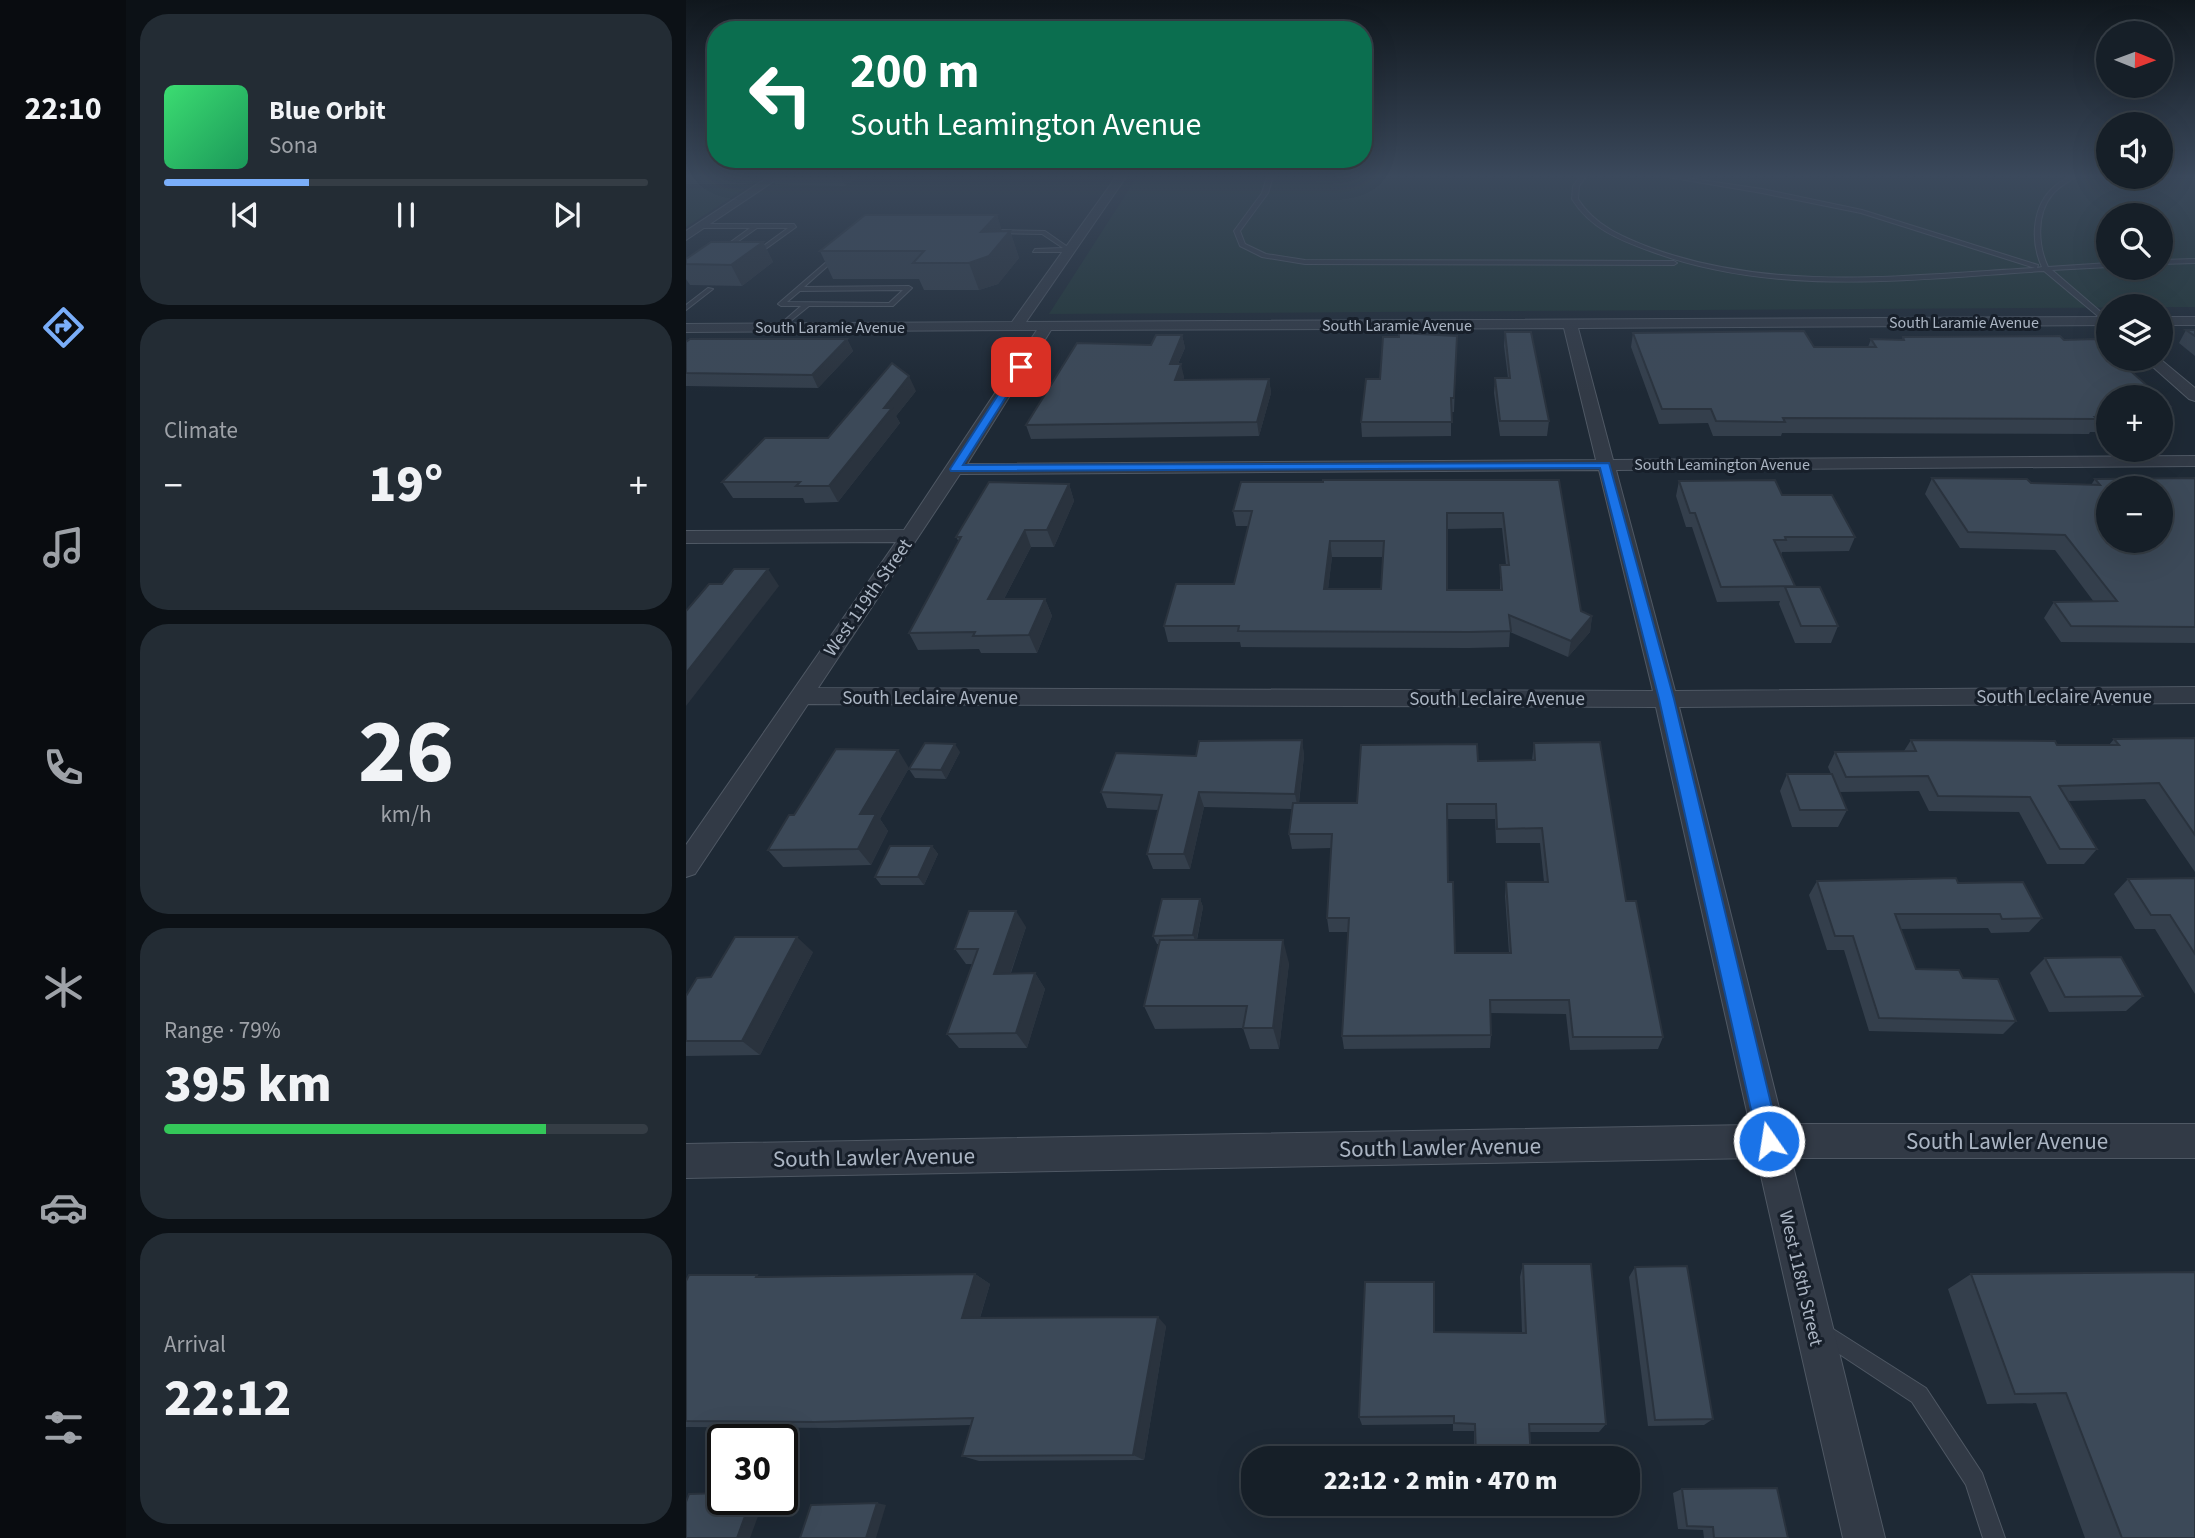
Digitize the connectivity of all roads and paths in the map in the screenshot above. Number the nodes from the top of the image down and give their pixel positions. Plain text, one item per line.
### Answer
1 (726, 249) edge
2 (763, 249) edge
3 (844, 249) edge
4 (1247, 249) edge
5 (1649, 249) edge
6 (1979, 249) edge
7 (2039, 249) edge
8 (1069, 250) joint
9 (1035, 251) dead end
10 (720, 253) edge
11 (742, 257) edge
12 (2195, 261) edge
13 (2173, 262) edge
14 (1684, 263) junction
15 (2096, 266) edge
16 (2046, 270) junction
17 (710, 289) edge
18 (798, 289) junction
19 (807, 304) junction
20 (686, 308) edge
21 (2096, 312) edge
22 (2173, 321) edge
23 (2195, 321) edge
24 (2096, 322) edge
25 (1570, 324) junction
26 (1016, 326) junction
27 (1047, 326) junction
28 (780, 327) junction
29 (686, 328) edge
30 (2165, 371) edge
31 (2195, 396) edge
32 (2195, 461) edge
33 (1605, 465) junction
34 (955, 469) junction
35 (909, 536) junction
36 (686, 537) edge
37 (2195, 695) edge
38 (799, 696) junction
39 (1667, 699) junction
40 (686, 866) edge
41 (1769, 1141) junction
42 (2195, 1141) edge
43 (686, 1161) edge
44 (1813, 1325) junction
45 (1864, 1538) edge
46 (1994, 1538) edge

1 - 10 lane
2 - 11 lane
3 - 18 lane
4 - 14 lane
5 - 14 lane
6 - 16 lane
7 - 16 lane
8 - 9 lane
8 - 26 street
12 - 13 lane
14 - 16 lane
15 - 16 lane
16 - 21 lane
17 - 20 lane
18 - 19 lane
18 - 19 lane
19 - 28 lane
22 - 23 street
24 - 25 street, South Laramie Avenue
25 - 27 street, South Laramie Avenue
25 - 33 street, West 118th Street
26 - 27 street, South Laramie Avenue
26 - 28 street, South Laramie Avenue
27 - 34 street, West 119th Street
28 - 29 street, South Laramie Avenue
30 - 31 street
32 - 33 street, South Leamington Avenue
33 - 34 street, South Leamington Avenue
33 - 39 street, West 118th Street
34 - 35 street, West 119th Street
35 - 36 street
35 - 38 street, West 119th Street
37 - 39 street, South Leclaire Avenue
38 - 39 street, South Leclaire Avenue
38 - 40 street, West 119th Street
39 - 41 street, West 118th Street
41 - 42 street, South Lawler Avenue
41 - 43 street, South Lawler Avenue
41 - 44 street, West 118th Street
44 - 45 street, West 118th Street
44 - 46 lane

